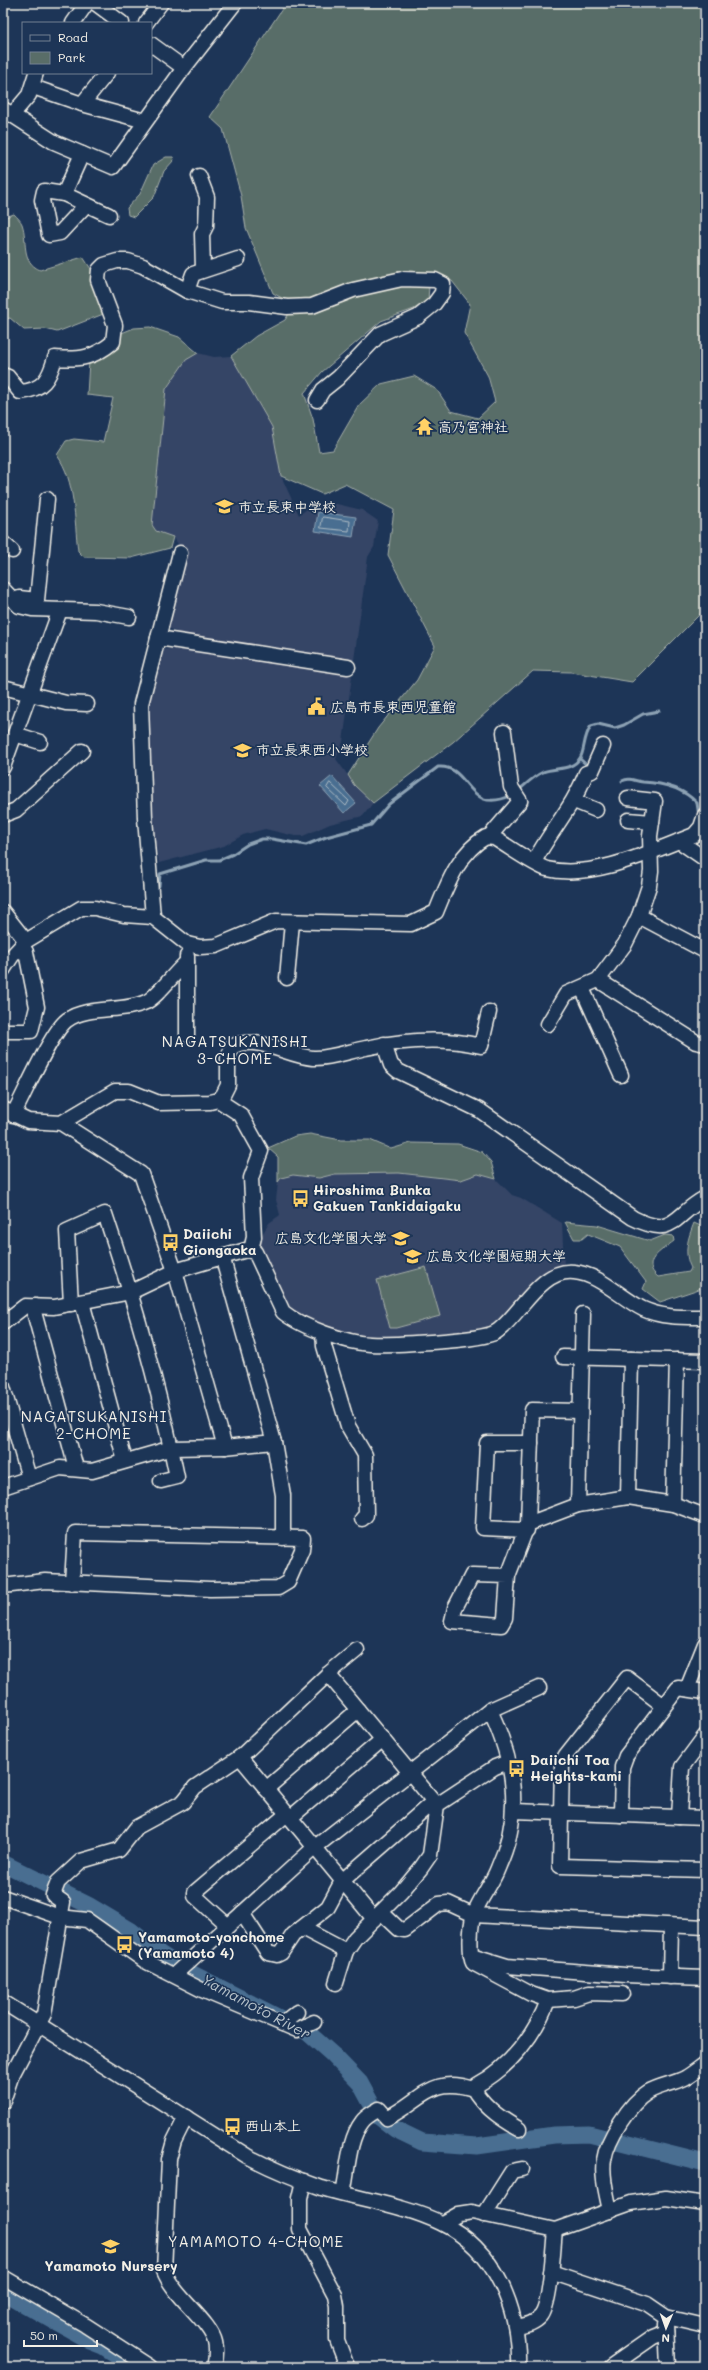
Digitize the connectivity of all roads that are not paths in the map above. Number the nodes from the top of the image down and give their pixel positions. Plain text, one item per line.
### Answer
1 (87, 3) edge
2 (95, 3) edge
3 (162, 3) edge
4 (235, 3) edge
5 (73, 22) edge
6 (121, 22) edge
7 (147, 22) edge
8 (152, 45) edge
9 (184, 68) junction
10 (106, 74) edge
11 (35, 80) edge
12 (82, 104) junction
13 (8, 112) edge
14 (145, 121) junction
15 (82, 154) junction
16 (199, 176) dead end
17 (64, 194) junction
18 (86, 205) junction
19 (109, 215) dead end
20 (238, 259) dead end
21 (203, 269) junction
22 (187, 291) junction
23 (3, 375) edge
24 (317, 400) dead end
25 (47, 499) dead end
26 (180, 553) dead end
27 (6, 595) edge
28 (60, 610) junction
29 (129, 618) dead end
30 (158, 638) junction
31 (348, 667) dead end
32 (3, 687) edge
33 (29, 695) junction
34 (87, 704) dead end
35 (504, 732) dead end
36 (15, 734) junction
37 (40, 742) dead end
38 (603, 746) dead end
39 (82, 751) dead end
40 (3, 767) edge
41 (628, 798) dead end
42 (574, 801) junction
43 (596, 810) dead end
44 (3, 814) edge
45 (705, 815) edge
46 (628, 820) dead end
47 (652, 822) junction
48 (489, 837) junction
49 (679, 840) junction
50 (650, 851) junction
51 (705, 859) edge
52 (534, 862) junction
53 (3, 912) edge
54 (639, 916) junction
55 (153, 917) junction
56 (292, 922) junction
57 (24, 943) junction
58 (187, 944) junction
59 (705, 951) edge
60 (187, 962) junction
61 (3, 970) edge
62 (287, 978) dead end
63 (598, 980) junction
64 (582, 988) junction
65 (489, 1012) dead end
66 (548, 1024) dead end
67 (3, 1031) edge
68 (187, 1035) dead end
69 (384, 1044) junction
70 (705, 1044) edge
71 (621, 1075) dead end
72 (218, 1100) junction
73 (8, 1112) edge
74 (61, 1123) junction
75 (705, 1198) edge
76 (251, 1250) junction
77 (222, 1256) junction
78 (174, 1271) junction
79 (131, 1292) junction
80 (77, 1303) junction
81 (35, 1306) junction
82 (583, 1314) dead end
83 (705, 1317) edge
84 (3, 1323) edge
85 (323, 1333) junction
86 (563, 1357) dead end
87 (582, 1357) junction
88 (631, 1359) junction
89 (677, 1360) junction
90 (705, 1361) edge
91 (3, 1387) edge
92 (580, 1411) junction
93 (274, 1442) junction
94 (531, 1443) junction
95 (225, 1447) junction
96 (172, 1448) junction
97 (126, 1461) junction
98 (76, 1468) junction
99 (29, 1478) junction
100 (161, 1481) dead end
101 (3, 1487) edge
102 (628, 1497) junction
103 (673, 1504) junction
104 (578, 1505) junction
105 (705, 1516) edge
106 (362, 1519) dead end
107 (528, 1527) junction
108 (283, 1538) junction
109 (508, 1576) junction
110 (72, 1582) junction
111 (3, 1586) edge
112 (705, 1644) edge
113 (357, 1650) dead end
114 (328, 1674) junction
115 (539, 1688) dead end
116 (687, 1689) junction
117 (705, 1692) edge
118 (664, 1706) junction
119 (358, 1710) junction
120 (490, 1710) junction
121 (705, 1736) edge
122 (383, 1739) junction
123 (240, 1757) junction
124 (508, 1762) junction
125 (411, 1772) junction
126 (266, 1789) junction
127 (436, 1803) junction
128 (514, 1811) junction
129 (562, 1812) junction
130 (620, 1815) junction
131 (288, 1816) junction
132 (679, 1817) junction
133 (705, 1818) edge
134 (314, 1848) junction
135 (705, 1870) edge
136 (342, 1881) junction
137 (3, 1897) edge
138 (242, 1913) junction
139 (474, 1915) junction
140 (377, 1916) junction
141 (60, 1917) junction
142 (228, 1926) junction
143 (671, 1926) junction
144 (705, 1927) edge
145 (302, 1928) junction
146 (346, 1951) junction
147 (471, 1955) junction
148 (174, 1975) junction
149 (670, 1977) junction
150 (705, 1978) edge
151 (336, 1984) dead end
152 (622, 1994) dead end
153 (548, 2000) junction
154 (3, 2002) edge
155 (297, 2012) dead end
156 (314, 2022) dead end
157 (39, 2024) junction
158 (282, 2024) junction
159 (705, 2064) edge
160 (476, 2090) junction
161 (3, 2101) edge
162 (186, 2117) junction
163 (519, 2129) dead end
164 (522, 2169) dead end
165 (304, 2181) junction
166 (343, 2193) junction
167 (705, 2204) edge
168 (610, 2211) junction
169 (484, 2215) junction
170 (443, 2224) junction
171 (555, 2230) junction
172 (551, 2272) junction
173 (3, 2278) edge
174 (666, 2317) junction
175 (705, 2326) edge
176 (516, 2327) junction
177 (666, 2332) junction
178 (150, 2367) edge
179 (214, 2367) edge
180 (341, 2367) edge
181 (518, 2367) edge
182 (610, 2367) edge
183 (668, 2367) edge

1 - 5 street
2 - 6 street
3 - 7 street
4 - 9 street
8 - 9 street
9 - 14 street
10 - 12 street
11 - 12 street
11 - 13 street
12 - 14 street
13 - 15 street
14 - 15 street
15 - 17 street
16 - 21 street
17 - 18 street
17 - 18 street
18 - 19 street
20 - 21 street
21 - 22 street
22 - 23 street
22 - 24 street
25 - 27 street
26 - 30 street
27 - 28 street
28 - 29 street
28 - 33 street
30 - 31 street
30 - 55 street
32 - 33 street
33 - 34 street
33 - 36 street
35 - 48 street
36 - 37 street
36 - 40 street
38 - 42 street
39 - 44 street
41 - 47 street
42 - 43 street
42 - 52 street
45 - 49 street
46 - 47 street
47 - 50 street
48 - 52 street
48 - 56 street
49 - 50 street
49 - 51 street
50 - 52 street
50 - 54 street
53 - 57 street
54 - 59 street
54 - 63 street
55 - 57 street
55 - 58 street
56 - 58 street
56 - 62 street
57 - 61 street
57 - 67 street
58 - 60 street
60 - 68 street
60 - 73 street
63 - 64 street
63 - 70 street
64 - 66 street
64 - 71 street
65 - 69 street
69 - 72 street
69 - 75 street
72 - 74 street
72 - 76 street
73 - 74 street
74 - 78 street
76 - 77 street
76 - 85 street
77 - 78 street
77 - 93 street
78 - 79 street
78 - 95 street
79 - 80 street
79 - 80 street
79 - 96 street
80 - 81 street
80 - 97 street
81 - 84 street
81 - 98 street
82 - 87 street
83 - 85 street
85 - 106 street
86 - 87 street
87 - 88 street
87 - 92 street
88 - 89 street
88 - 102 street
89 - 90 street
89 - 103 street
91 - 99 street
92 - 94 street
92 - 104 street
93 - 95 street
93 - 108 street
94 - 107 street
94 - 107 street
95 - 96 street
96 - 97 street
96 - 100 street
97 - 98 street
98 - 99 street
99 - 101 street
102 - 103 street
102 - 104 street
103 - 105 street
104 - 107 street
107 - 109 street
108 - 110 street
108 - 110 street
109 - 109 street
110 - 111 street
112 - 116 street
113 - 114 street
114 - 119 street
114 - 123 street
115 - 120 street
116 - 117 street
116 - 118 street
118 - 129 street
118 - 130 street
119 - 122 street
119 - 126 street
120 - 124 street
120 - 125 street
121 - 132 street
122 - 125 street
122 - 131 street
123 - 126 street
123 - 141 street
124 - 127 street
124 - 128 street
125 - 127 street
125 - 134 street
126 - 131 street
127 - 136 street
127 - 140 street
128 - 129 street
128 - 139 street
129 - 130 street
129 - 135 street
130 - 132 street
131 - 134 street
131 - 142 street
132 - 133 street
134 - 136 street
134 - 138 street
136 - 140 street
136 - 145 street
137 - 141 street
138 - 142 street
138 - 145 street
139 - 140 street
139 - 143 street
139 - 147 street
140 - 146 street
141 - 148 street
141 - 157 street
142 - 148 street
143 - 144 street
143 - 149 street
145 - 146 street
146 - 151 street
147 - 149 street
147 - 153 street
148 - 158 street
149 - 150 street
152 - 153 street
153 - 160 street
154 - 157 street
155 - 158 street
156 - 158 street
157 - 161 street
157 - 162 street
159 - 168 street
160 - 163 street
160 - 166 street
162 - 165 street
162 - 179 street
164 - 169 street
165 - 166 street
165 - 180 street
166 - 170 street
167 - 168 street
168 - 171 street
169 - 170 street
169 - 171 street
170 - 176 street
171 - 172 street
172 - 174 street
172 - 176 street
173 - 178 street
174 - 175 street
174 - 177 street
176 - 181 street
177 - 182 street
177 - 183 street

